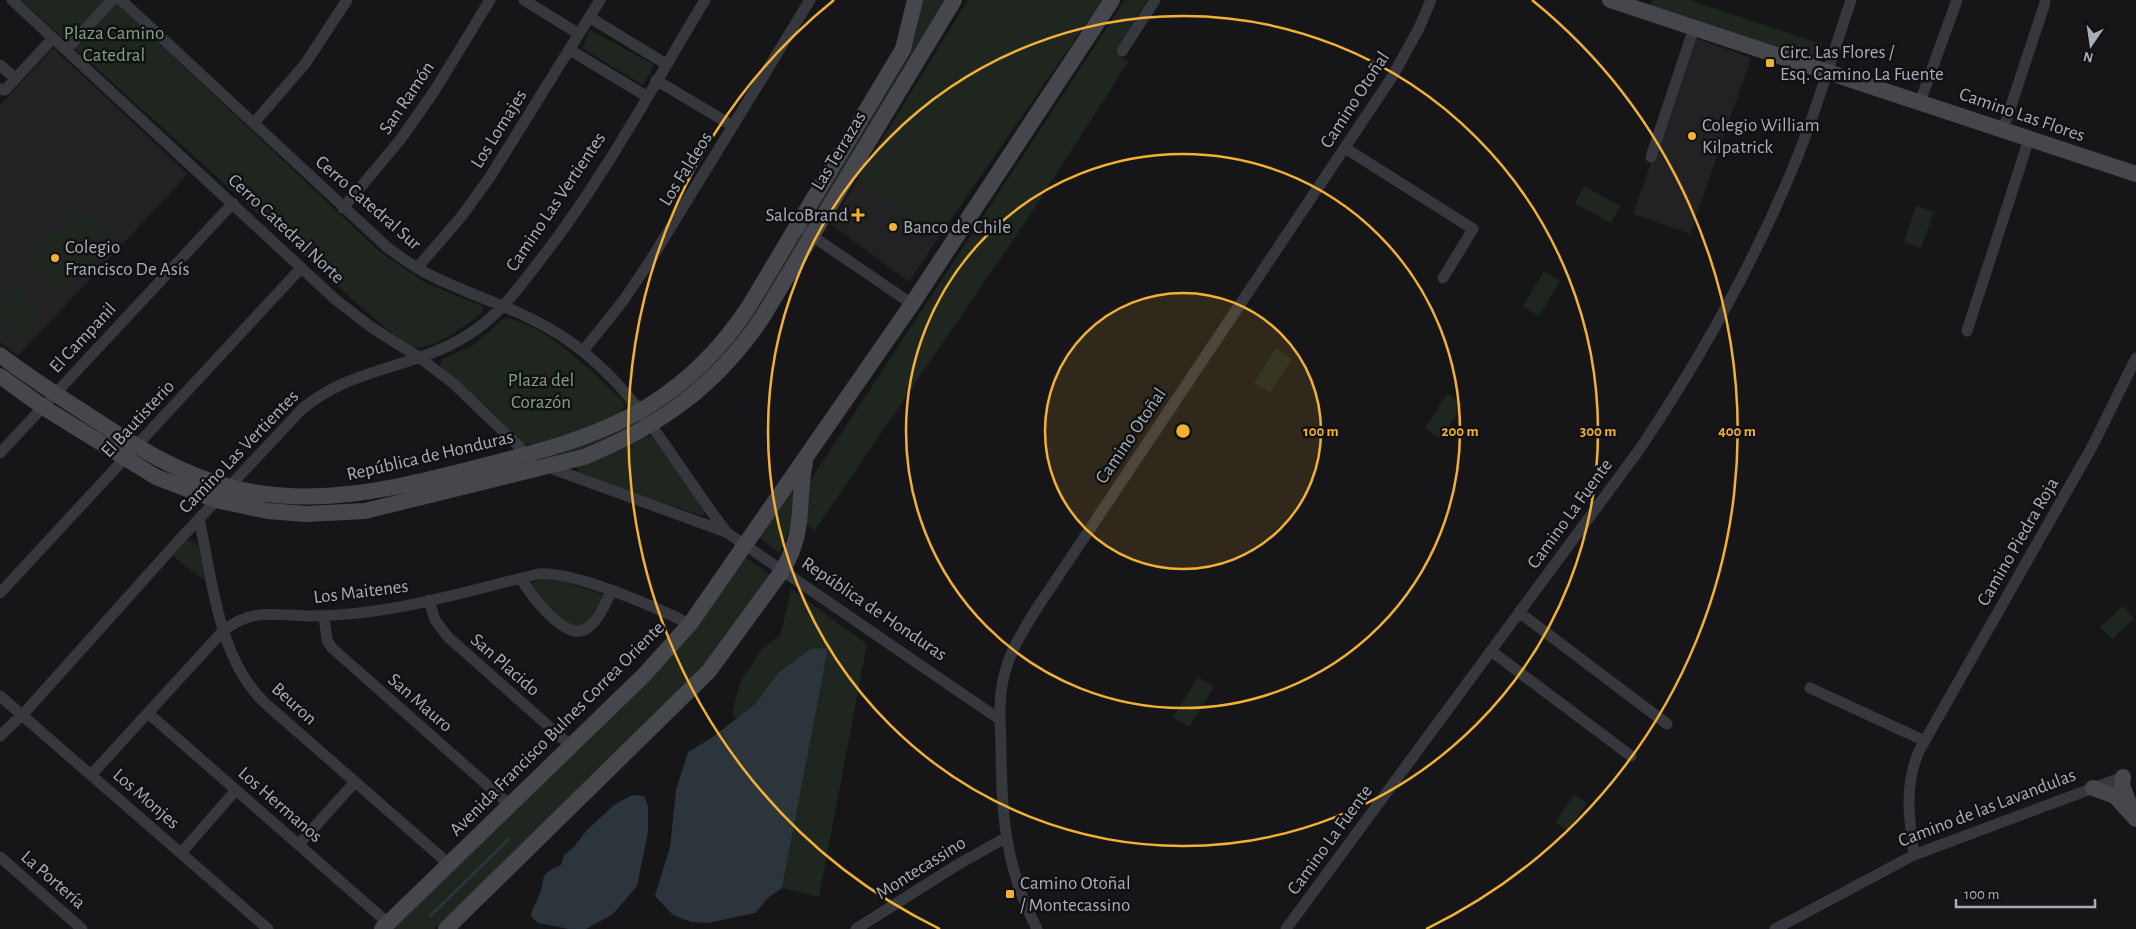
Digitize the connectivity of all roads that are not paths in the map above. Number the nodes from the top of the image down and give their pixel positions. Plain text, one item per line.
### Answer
1 (12, 0) edge
2 (112, 0) edge
3 (121, 0) edge
4 (347, 0) edge
5 (490, 0) edge
6 (524, 0) edge
7 (600, 0) edge
8 (705, 0) edge
9 (810, 0) edge
10 (915, 0) edge
11 (954, 0) edge
12 (1112, 0) edge
13 (1155, 0) edge
14 (1431, 0) edge
15 (1610, 0) edge
16 (1851, 0) edge
17 (1957, 0) edge
18 (2045, 3) dead end
19 (1642, 5) edge
20 (589, 17) junction
21 (1694, 28) junction
22 (579, 34) junction
23 (53, 38) junction
24 (66, 50) junction
25 (570, 50) junction
26 (1122, 51) dead end
27 (666, 64) junction
28 (0, 65) edge
29 (1827, 71) junction
30 (15, 78) junction
31 (656, 80) junction
32 (0, 89) edge
33 (646, 96) junction
34 (1920, 102) junction
35 (870, 105) junction
36 (885, 114) junction
37 (254, 123) junction
38 (733, 126) junction
39 (2003, 130) junction
40 (2029, 139) junction
41 (1345, 148) junction
42 (1650, 157) dead end
43 (2136, 174) edge
44 (233, 203) junction
45 (343, 208) junction
46 (796, 225) junction
47 (811, 235) junction
48 (302, 268) junction
49 (417, 268) junction
50 (1443, 278) dead end
51 (912, 304) junction
52 (504, 305) junction
53 (1967, 331) dead end
54 (583, 351) junction
55 (712, 354) junction
56 (0, 355) edge
57 (420, 358) junction
58 (2136, 358) edge
59 (725, 366) junction
60 (0, 376) edge
61 (55, 394) junction
62 (43, 407) junction
63 (641, 410) junction
64 (650, 425) junction
65 (136, 446) junction
66 (0, 453) edge
67 (526, 455) junction
68 (125, 458) junction
69 (805, 458) junction
70 (548, 468) junction
71 (228, 487) junction
72 (392, 488) junction
73 (216, 500) junction
74 (396, 504) junction
75 (199, 518) junction
76 (726, 532) junction
77 (744, 545) junction
78 (782, 570) junction
79 (520, 578) junction
80 (611, 592) junction
81 (0, 593) edge
82 (429, 600) junction
83 (1519, 612) junction
84 (324, 616) junction
85 (690, 624) junction
86 (224, 631) junction
87 (1491, 651) junction
88 (1810, 688) dead end
89 (0, 696) edge
90 (148, 713) junction
91 (22, 715) junction
92 (999, 719) junction
93 (1667, 724) dead end
94 (0, 736) edge
95 (1925, 741) junction
96 (571, 746) junction
97 (1631, 756) dead end
98 (91, 774) junction
99 (2130, 775) edge
100 (355, 782) junction
101 (2093, 788) junction
102 (236, 790) junction
103 (2136, 793) edge
104 (511, 806) junction
105 (2136, 819) edge
106 (1005, 838) junction
107 (299, 844) junction
108 (181, 852) junction
109 (1914, 855) junction
110 (0, 857) edge
111 (449, 864) junction
112 (385, 926) edge
113 (82, 929) edge
114 (268, 929) edge
115 (446, 929) edge
116 (856, 929) edge
117 (1037, 929) edge
118 (1286, 929) edge
119 (1775, 929) edge

1 - 23 street, Cerro Catedral Norte
2 - 24 street
3 - 37 street, Cerro Catedral Sur
4 - 37 street
5 - 45 street, San Ramón
6 - 22 street
7 - 20 street, Los Lomajes
8 - 27 street, Camino Las Vertientes
9 - 38 street, Los Faldeos
10 - 35 street, Las Terrazas
11 - 36 street, Las Terrazas
12 - 51 street, Avenida Francisco Bulnes Correa Oriente
13 - 26 street
14 - 41 street, Camino Otoñal
15 - 19 street, Camino Las Flores
16 - 29 street, Camino La Fuente
17 - 34 street
18 - 39 street
19 - 21 street, Camino Las Flores
20 - 22 street, Los Lomajes
20 - 27 street
21 - 29 street, Camino Las Flores
21 - 42 street
22 - 25 street, Los Lomajes
23 - 24 street, Cerro Catedral Norte
23 - 30 street
24 - 44 street, Cerro Catedral Norte
25 - 33 street
25 - 49 street, Los Lomajes
27 - 31 street, Camino Las Vertientes
28 - 30 street
29 - 34 street, Camino Las Flores
29 - 83 street, Camino La Fuente
30 - 32 street
31 - 33 street, Camino Las Vertientes
31 - 38 street
33 - 52 street, Camino Las Vertientes
34 - 39 street, Camino Las Flores
35 - 36 street
35 - 46 street, Las Terrazas
36 - 47 street, Las Terrazas
37 - 45 street, Cerro Catedral Sur
38 - 54 street, Los Faldeos
39 - 40 street, Camino Las Flores
40 - 43 street, Camino Las Flores
40 - 53 street
41 - 50 street
41 - 92 street, Camino Otoñal
44 - 48 street, Cerro Catedral Norte
44 - 61 street, El Campanil
45 - 49 street, Cerro Catedral Sur
46 - 47 street
46 - 55 street, Las Terrazas
47 - 51 street
47 - 59 street, Las Terrazas
48 - 57 street, Cerro Catedral Norte
48 - 65 street, El Bautisterio
49 - 52 street, Cerro Catedral Sur
51 - 69 street, Avenida Francisco Bulnes Correa Oriente
52 - 54 street, Cerro Catedral Sur
52 - 57 street, Camino Las Vertientes
54 - 63 street, Cerro Catedral Sur
55 - 59 street
55 - 63 street, Las Terrazas
56 - 61 street, República de Honduras
57 - 67 street, Cerro Catedral Norte
57 - 71 street, Camino Las Vertientes
58 - 95 street, Camino Piedra Roja
59 - 64 street, Las Terrazas
60 - 62 street, República de Honduras
61 - 62 street, El Campanil
61 - 65 street, República de Honduras
62 - 66 street, El Campanil
62 - 68 street, República de Honduras
63 - 64 street, República de Honduras
63 - 67 street, República de Honduras
64 - 70 street, República de Honduras
64 - 76 street, República de Honduras
65 - 68 street, El Bautisterio
65 - 71 street, República de Honduras
67 - 70 street, Cerro Catedral Norte
67 - 72 street, República de Honduras
68 - 73 street, República de Honduras
68 - 81 street, El Bautisterio
69 - 77 street, Avenida Francisco Bulnes Correa Oriente
69 - 78 street
70 - 74 street, República de Honduras
70 - 76 street, República de Honduras
71 - 72 street, República de Honduras
71 - 73 street, Camino Las Vertientes
72 - 74 street
73 - 74 street, República de Honduras
73 - 75 street, Camino Las Vertientes
75 - 86 street, Beuron
75 - 91 street, Camino Las Vertientes
76 - 77 street, República de Honduras
77 - 78 street, República de Honduras
77 - 85 street, Avenida Francisco Bulnes Correa Oriente
78 - 92 street, República de Honduras
78 - 115 street
79 - 80 street, Los Maitenes
79 - 80 street
79 - 82 street, Los Maitenes
80 - 85 street, Los Maitenes
82 - 84 street, Los Maitenes
82 - 96 street, San Placido
83 - 87 street, Camino La Fuente
83 - 93 street
84 - 86 street, Los Maitenes
84 - 104 street, San Mauro
85 - 96 street, Avenida Francisco Bulnes Correa Oriente
86 - 90 street, Los Maitenes
86 - 100 street, Beuron
87 - 97 street
87 - 118 street, Camino La Fuente
88 - 95 street
89 - 91 street, Los Monjes
90 - 98 street, Los Maitenes
90 - 102 street, Los Hermanos
91 - 94 street, Camino Las Vertientes
91 - 98 street, Los Monjes
92 - 106 street, Camino Otoñal
95 - 109 street, Camino Piedra Roja
96 - 104 street, Avenida Francisco Bulnes Correa Oriente
98 - 108 street, Los Monjes
99 - 101 street, Camino de las Lavandulas
99 - 103 street
99 - 105 street
100 - 107 street
100 - 111 street, Beuron
101 - 105 street
101 - 109 street, Camino de las Lavandulas
102 - 107 street, Los Hermanos
102 - 108 street
104 - 111 street, Avenida Francisco Bulnes Correa Oriente
106 - 116 street, Montecassino
106 - 117 street, Camino Otoñal
107 - 112 street, Los Hermanos
108 - 114 street, Los Monjes
109 - 119 street, Camino de las Lavandulas
110 - 113 street, La Portería
111 - 112 street, Avenida Francisco Bulnes Correa Oriente

